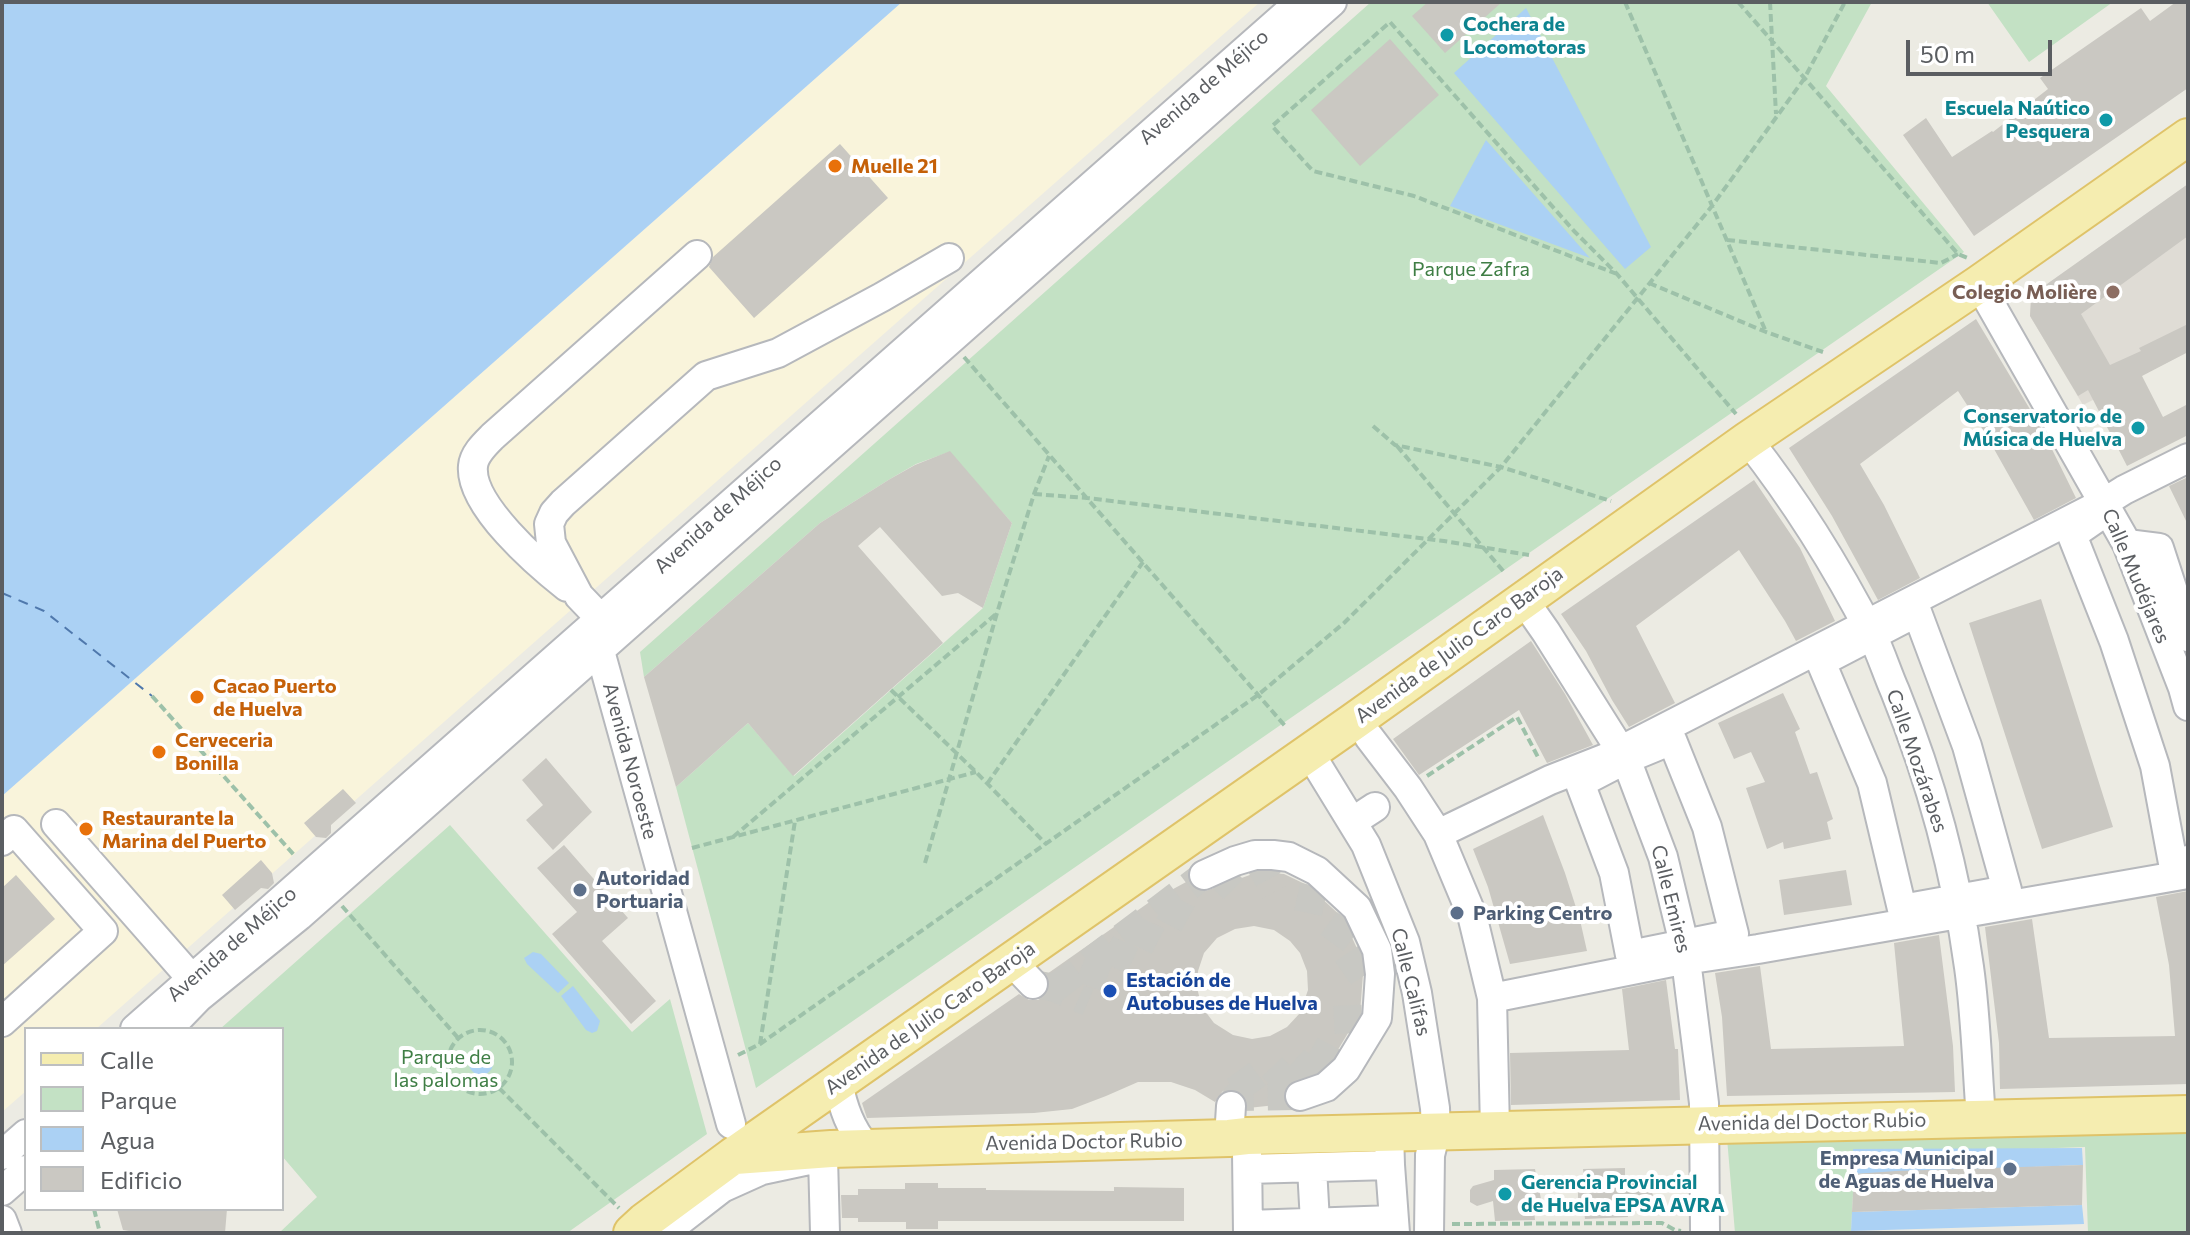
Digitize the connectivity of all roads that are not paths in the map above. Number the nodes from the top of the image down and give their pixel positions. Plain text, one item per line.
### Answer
1 (1300, 2) edge
2 (1332, 2) edge
3 (2188, 137) edge
4 (697, 255) dead end
5 (949, 258) dead end
6 (1967, 264) junction
7 (1742, 427) junction
8 (2188, 458) edge
9 (2107, 506) junction
10 (2127, 544) junction
11 (1514, 586) junction
12 (579, 596) junction
13 (1869, 630) junction
14 (595, 635) junction
15 (2188, 637) edge
16 (2188, 706) edge
17 (1369, 737) dead end
18 (1297, 739) junction
19 (1623, 755) junction
20 (56, 824) dead end
21 (1438, 834) junction
22 (2, 841) edge
23 (2188, 860) edge
24 (2188, 874) edge
25 (1204, 875) tunnel mouth
26 (1959, 906) junction
27 (1685, 952) junction
28 (192, 979) junction
29 (1492, 998) junction
30 (2, 1022) edge
31 (137, 1027) edge
32 (170, 1027) edge
33 (838, 1083) junction
34 (1300, 1096) dead end
35 (2188, 1114) edge
36 (1981, 1118) junction
37 (1704, 1125) junction
38 (1495, 1129) junction
39 (1436, 1131) junction
40 (24, 1136) edge
41 (1238, 1137) junction
42 (732, 1140) junction
43 (867, 1148) junction
44 (1390, 1149) junction
45 (2, 1155) edge
46 (1312, 1168) junction
47 (24, 1172) edge
48 (2, 1191) edge
49 (2, 1220) edge
50 (628, 1222) edge
51 (1315, 1222) junction
52 (1395, 1226) edge
53 (1248, 1229) edge
54 (1429, 1231) edge
55 (1695, 1232) edge
56 (7, 1233) edge
57 (664, 1233) edge
58 (825, 1233) edge

1 - 14 street, Avenida de Méjico
2 - 14 street, Avenida de Méjico
3 - 6 main road, Avenida de Julio Caro Baroja
4 - 12 street
5 - 12 street
6 - 7 main road, Avenida de Julio Caro Baroja
6 - 9 street, Calle Mudéjares
7 - 11 main road, Avenida de Julio Caro Baroja
7 - 13 street, Calle Mozárabes
8 - 9 street
9 - 10 street, Calle Mudéjares
9 - 13 street
9 - 23 street
10 - 15 street
10 - 16 street, Calle Mudéjares
11 - 18 main road, Avenida de Julio Caro Baroja
11 - 19 street, Calle Emires
12 - 14 street
13 - 19 street
13 - 26 street, Calle Mozárabes
13 - 26 street
13 - 26 street
14 - 28 street, Avenida de Méjico
14 - 32 street, Avenida de Méjico
14 - 42 street, Avenida Noroeste
17 - 21 street
18 - 33 main road, Avenida de Julio Caro Baroja
18 - 39 street, Calle Califas
19 - 21 street
19 - 27 street, Calle Emires
19 - 27 street
19 - 27 street
20 - 28 street
21 - 29 street
22 - 30 street
24 - 26 street
25 - 34 street
26 - 27 street
26 - 36 street, Calle Mozárabes
27 - 29 street
27 - 37 street, Calle Emires
28 - 31 street, Avenida de Méjico
29 - 38 street
33 - 42 main road, Avenida de Julio Caro Baroja
33 - 43 street
35 - 36 main road, Avenida del Doctor Rubio
36 - 37 main road, Avenida del Doctor Rubio
37 - 38 main road, Avenida del Doctor Rubio
37 - 55 street, Calle Emires
38 - 39 main road, Avenida del Doctor Rubio
39 - 44 main road, Avenida Doctor Rubio
39 - 54 street, Calle Califas
40 - 45 street
41 - 43 main road, Avenida Doctor Rubio
41 - 44 main road, Avenida Doctor Rubio
41 - 46 street
41 - 53 street
42 - 43 main road, Avenida Doctor Rubio
42 - 50 main road, Avenida de Julio Caro Baroja
44 - 46 street
44 - 52 street
46 - 51 street
47 - 48 street
49 - 56 street
51 - 52 street
51 - 53 street
57 - 58 street

